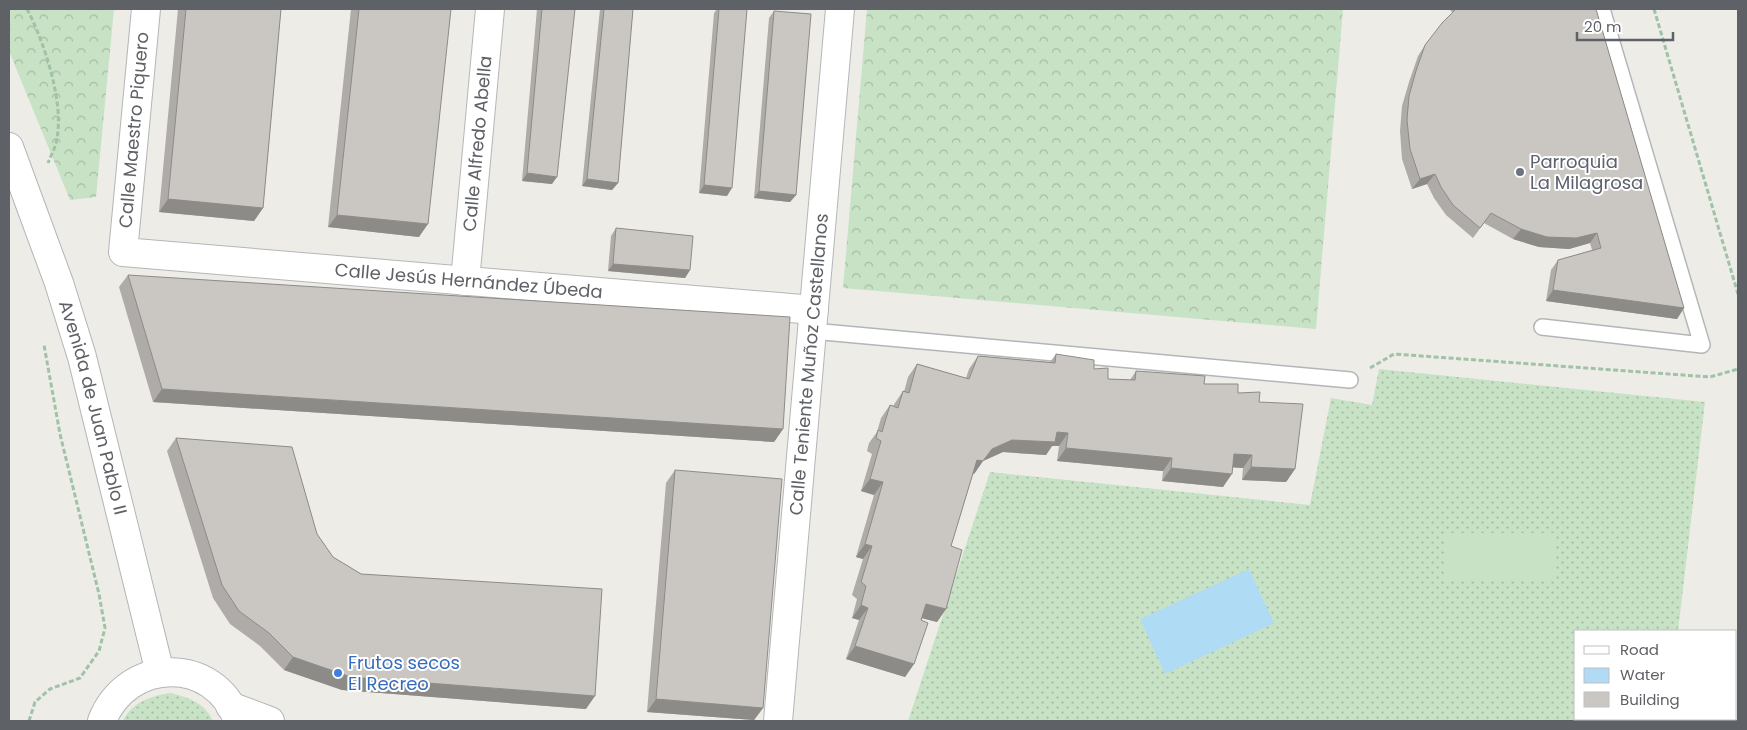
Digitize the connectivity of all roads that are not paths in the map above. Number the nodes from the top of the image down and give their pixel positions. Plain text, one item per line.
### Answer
1 (146, 9) edge
2 (490, 9) edge
3 (840, 9) edge
4 (1602, 9) edge
5 (9, 147) edge
6 (123, 252) joint
7 (465, 280) junction
8 (813, 320) junction
9 (1542, 327) dead end
10 (1350, 380) road end
11 (160, 673) junction
12 (234, 714) edge
13 (102, 721) edge
14 (270, 721) edge
15 (778, 721) edge

1 - 6 street, Calle Maestro Piquero
2 - 7 street, Calle Alfredo Abella
3 - 8 street, Calle Teniente Muñoz Castellanos
4 - 9 lane
5 - 11 street, Avenida de Juan Pablo II
6 - 7 street, Calle Jesús Hernández Úbeda
7 - 8 street, Calle Jesús Hernández Úbeda
8 - 10 lane
8 - 15 street, Calle Teniente Muñoz Castellanos
11 - 12 street
11 - 13 street
12 - 14 street

